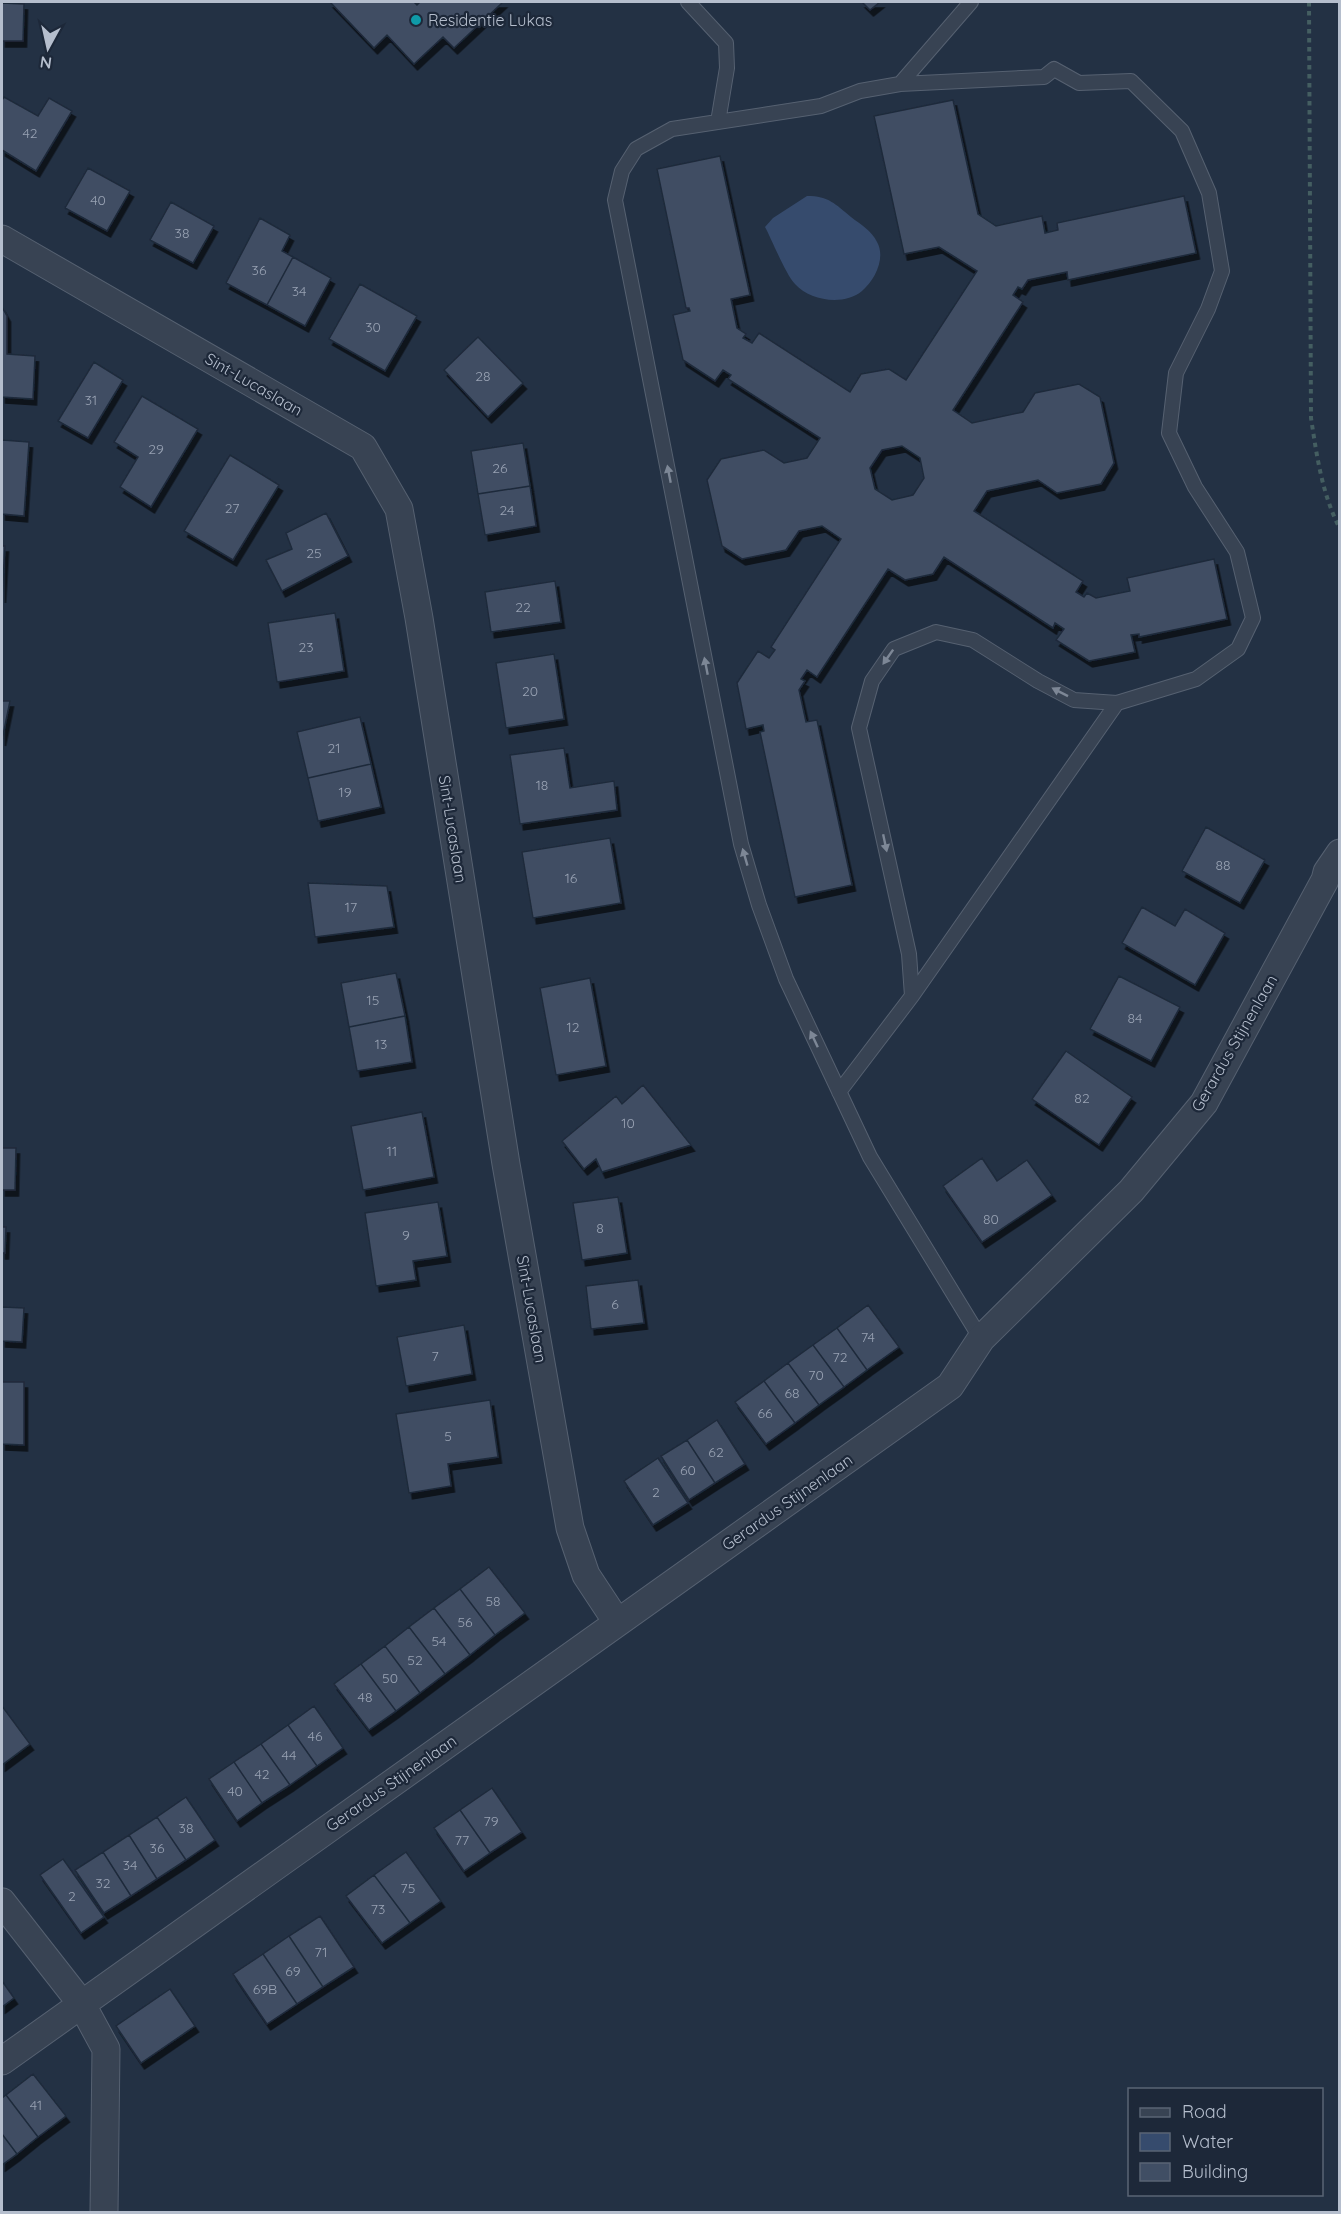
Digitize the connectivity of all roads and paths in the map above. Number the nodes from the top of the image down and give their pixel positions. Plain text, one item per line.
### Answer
1 (688, 2) edge
2 (971, 2) edge
3 (1309, 2) edge
4 (900, 84) junction
5 (718, 122) junction
6 (2, 239) edge
7 (1340, 529) edge
8 (1116, 703) junction
9 (1340, 853) edge
10 (912, 996) junction
11 (838, 1092) junction
12 (981, 1339) junction
13 (617, 1622) junction
14 (2, 1902) edge
15 (81, 2003) junction
16 (2, 2061) edge
17 (104, 2212) edge

1 - 5 lane
2 - 4 lane
3 - 7 path
4 - 5 lane
4 - 8 lane
11 -> 5 lane
6 - 13 street, Sint-Lucaslaan
8 - 10 lane
8 -> 10 lane
9 - 12 street, Gerardus Stijnenlaan
10 - 11 lane
11 - 12 lane
12 - 13 street, Gerardus Stijnenlaan
13 - 15 street, Gerardus Stijnenlaan
14 - 15 street
15 - 16 street, Gerardus Stijnenlaan
15 - 17 street

